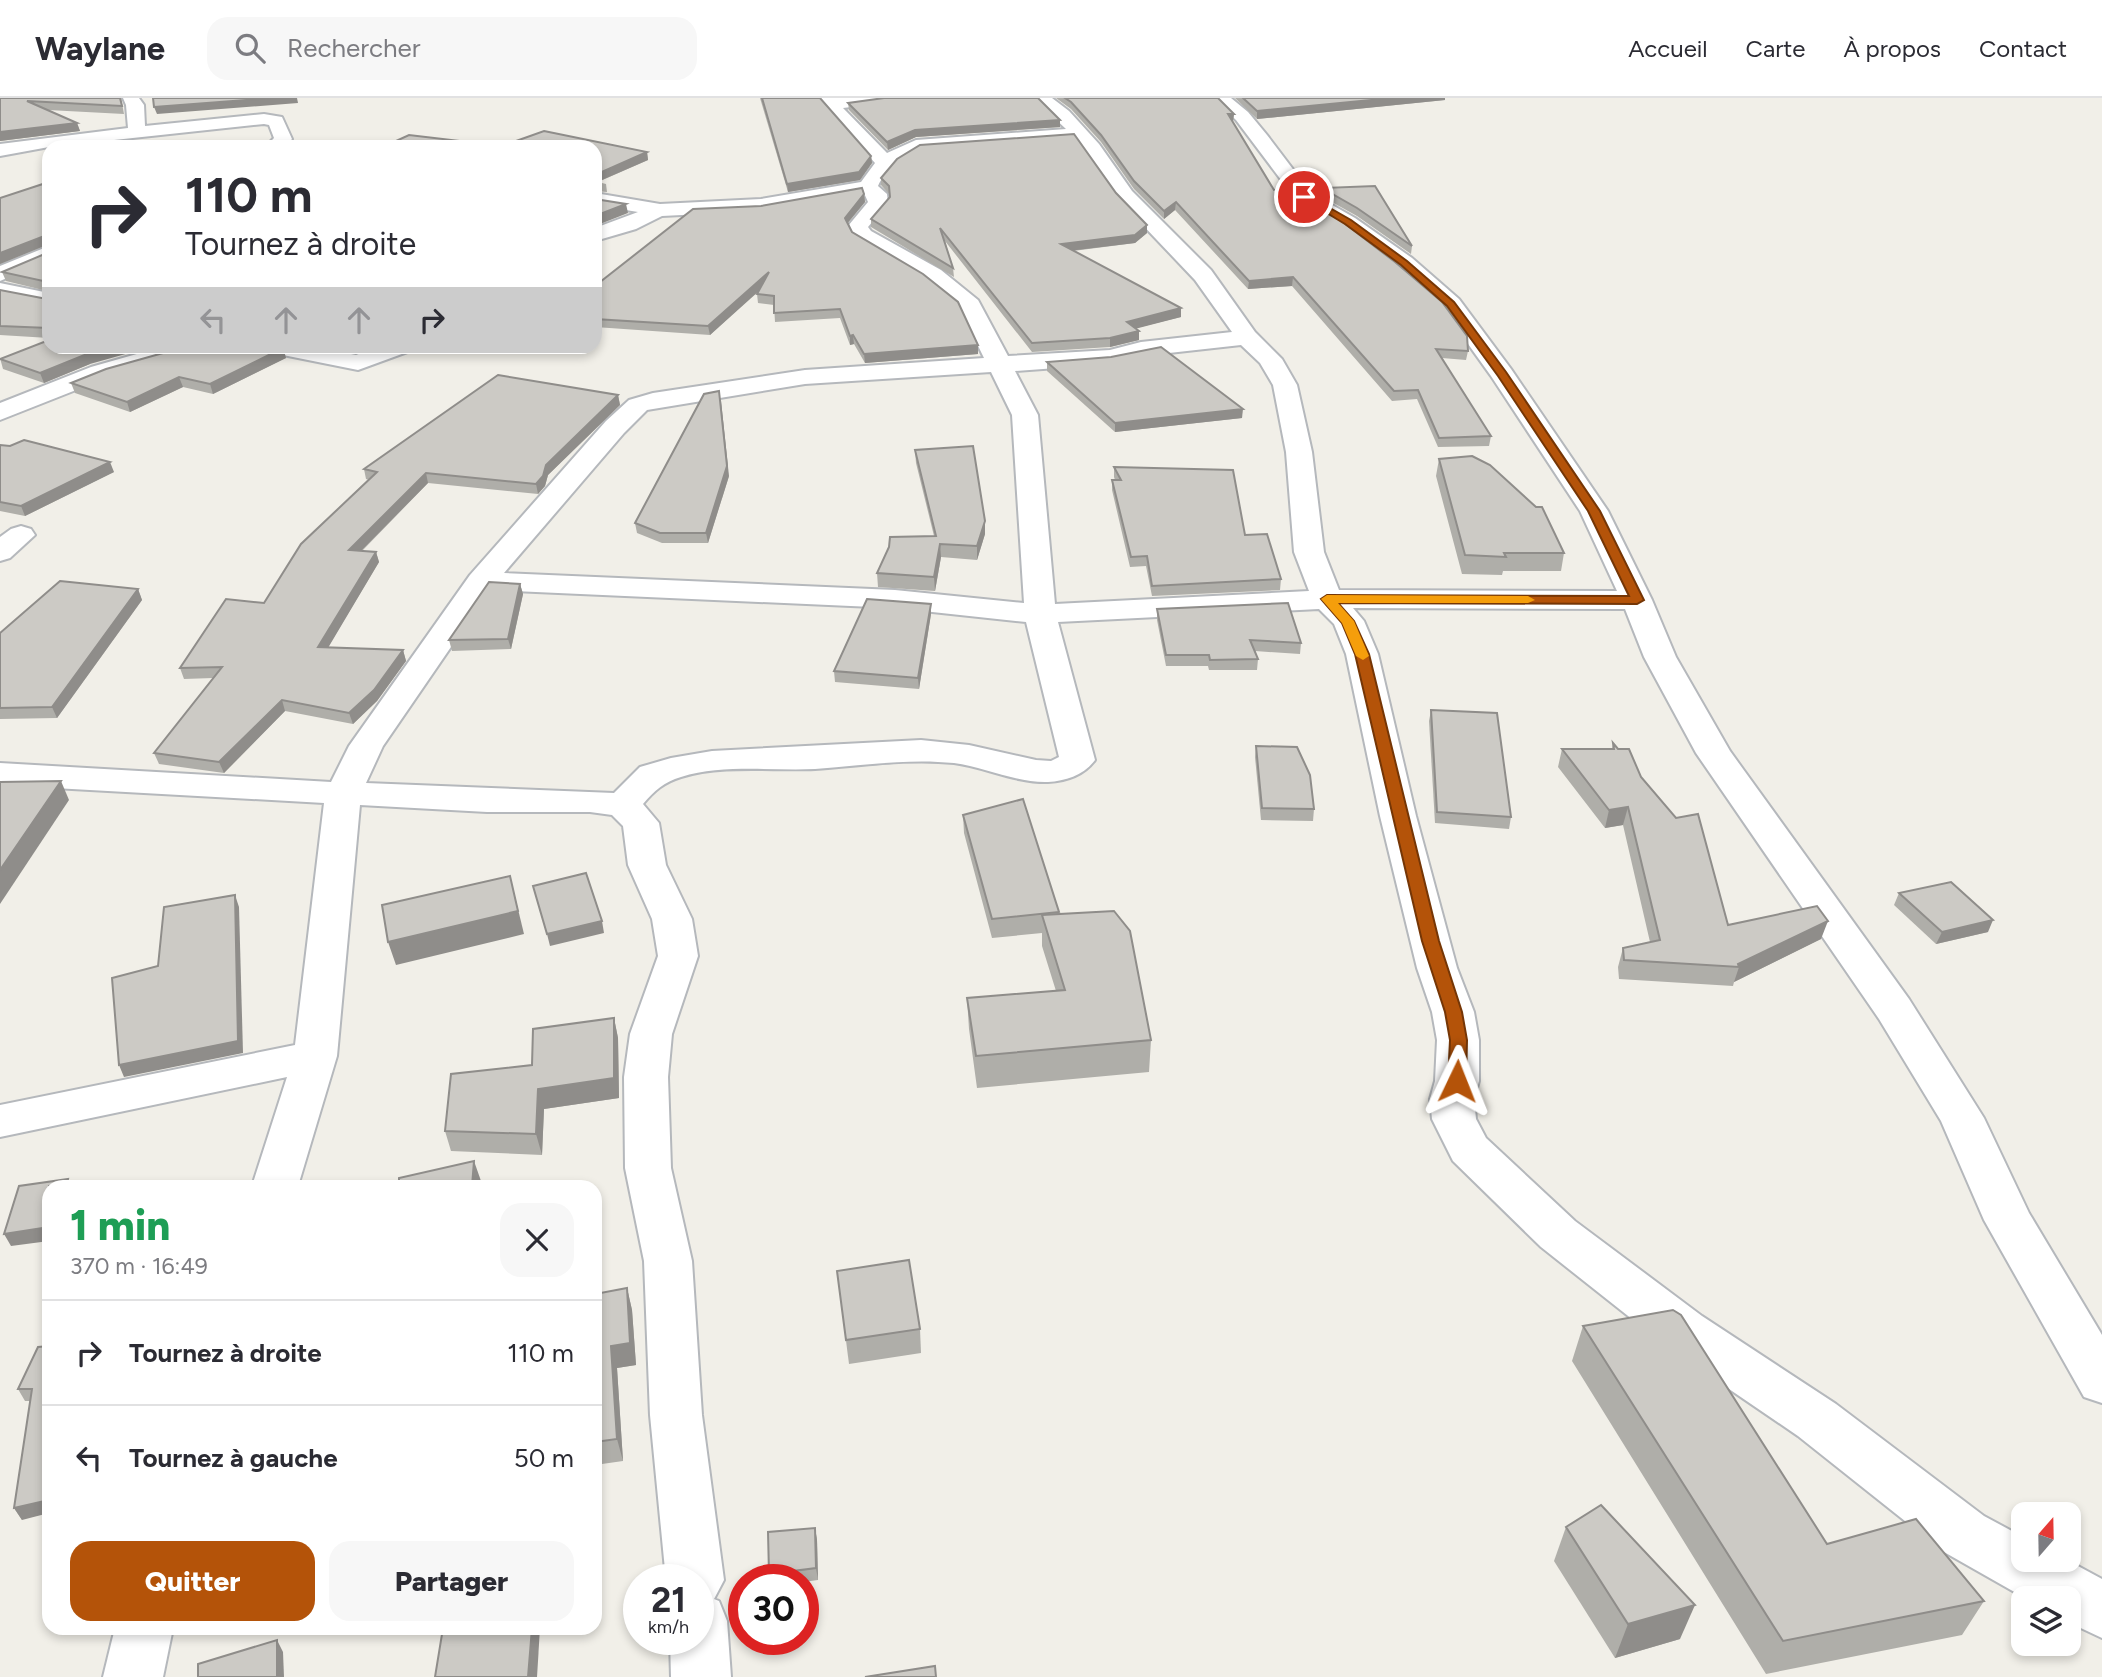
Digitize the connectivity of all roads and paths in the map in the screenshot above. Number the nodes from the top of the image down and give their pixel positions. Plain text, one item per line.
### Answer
1 (131, 98) edge
2 (884, 98) edge
3 (1041, 98) edge
4 (1221, 98) edge
5 (832, 101) edge
6 (137, 132) junction
7 (1078, 133) junction
8 (76, 140) edge
9 (282, 140) edge
10 (42, 144) edge
11 (0, 150) edge
12 (886, 163) junction
13 (868, 187) junction
14 (602, 200) edge
15 (660, 210) junction
16 (602, 233) edge
17 (42, 255) edge
18 (0, 274) edge
19 (0, 290) edge
20 (42, 299) edge
21 (1247, 337) junction
22 (164, 354) edge
23 (313, 354) edge
24 (381, 354) edge
25 (999, 362) junction
26 (0, 412) edge
27 (481, 581) junction
28 (1327, 599) junction
29 (1637, 600) junction
30 (1040, 614) junction
31 (0, 774) edge
32 (343, 793) junction
33 (623, 805) junction
34 (315, 1056) junction
35 (0, 1121) edge
36 (277, 1180) edge
37 (2102, 1381) edge
38 (693, 1564) edge
39 (2102, 1609) edge
40 (142, 1635) edge
41 (700, 1655) edge
42 (133, 1677) edge
43 (701, 1677) edge

1 - 6 street
2 - 5 street
3 - 7 street
4 - 29 street
5 - 12 street
6 - 8 street
6 - 9 street
7 - 12 street
7 - 21 street
10 - 11 street
12 - 13 street
13 - 15 street
13 - 25 street
14 - 15 street
15 - 16 street
17 - 18 street
19 - 20 street
21 - 25 street
21 - 28 street
22 - 26 street
23 - 24 street
25 - 27 street
25 - 30 street
27 - 30 street
27 - 32 street
28 - 29 street
28 - 30 street
28 - 39 street
29 - 37 street
30 - 33 street
31 - 32 street
32 - 33 street
32 - 34 street
33 - 38 street
34 - 35 street
34 - 36 street
40 - 42 street
41 - 43 street

